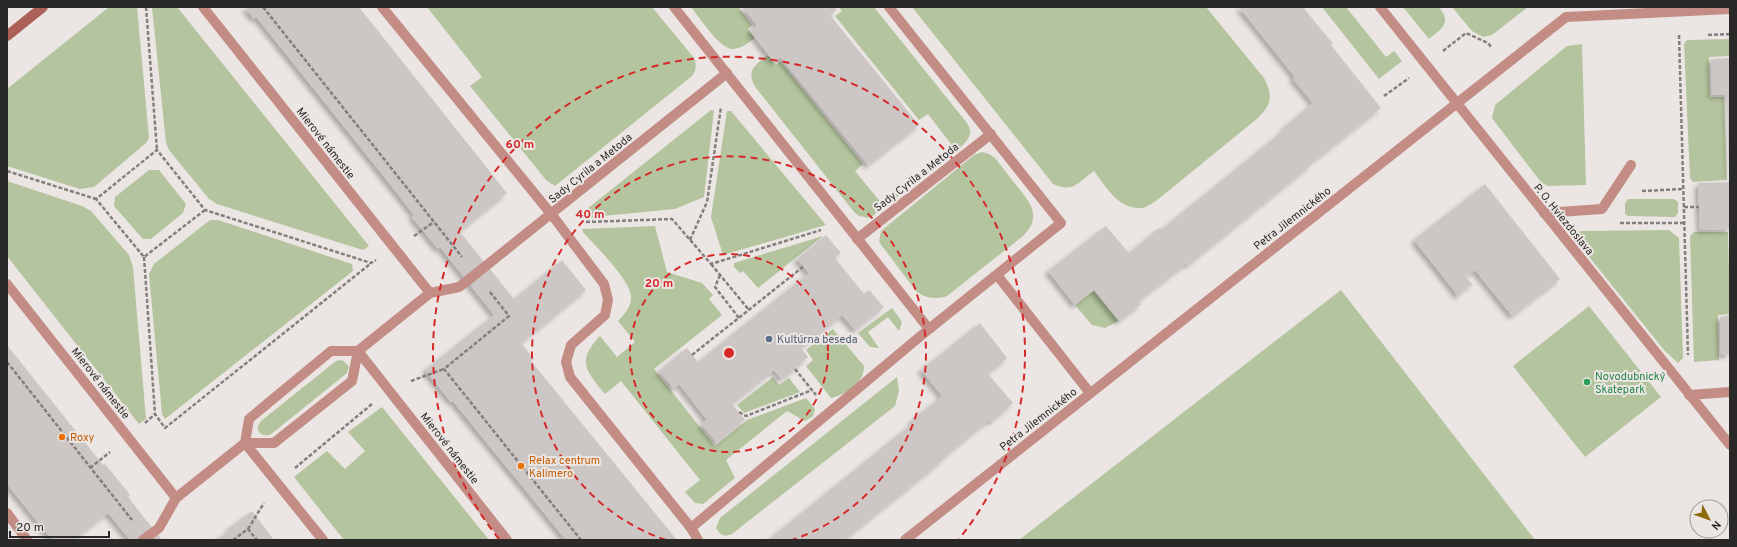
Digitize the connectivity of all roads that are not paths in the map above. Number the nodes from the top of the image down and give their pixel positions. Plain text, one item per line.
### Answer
1 (42, 7) edge
2 (203, 7) edge
3 (382, 7) edge
4 (674, 7) edge
5 (890, 7) edge
6 (1380, 7) edge
7 (1730, 9) edge
8 (7, 36) edge
9 (727, 73) junction
10 (1456, 103) junction
11 (990, 134) junction
12 (1631, 165) dead end
13 (1544, 213) junction
14 (552, 215) junction
15 (857, 239) junction
16 (996, 275) junction
17 (7, 284) edge
18 (430, 293) junction
19 (929, 329) junction
20 (358, 351) junction
21 (1730, 392) edge
22 (1090, 393) junction
23 (1689, 395) junction
24 (245, 443) junction
25 (1730, 445) edge
26 (176, 498) junction
27 (7, 513) edge
28 (691, 528) junction
29 (144, 539) edge
30 (27, 540) edge
31 (323, 540) edge
32 (507, 540) edge
33 (698, 540) edge
34 (905, 540) edge

1 - 8 street
2 - 18 street, Mierové námestie
3 - 14 street
4 - 9 street
5 - 11 street
6 - 10 street, P. O. Hviezdoslava
7 - 10 street, Petra Jilemnického
9 - 14 street, Sady Cyrila a Metoda
9 - 15 street
10 - 13 street, P. O. Hviezdoslava
10 - 22 street, Petra Jilemnického
11 - 15 street, Sady Cyrila a Metoda
11 - 16 street
12 - 13 street
13 - 23 street, P. O. Hviezdoslava
14 - 18 street, Sady Cyrila a Metoda
14 - 28 street
15 - 19 street
16 - 19 street
16 - 22 street
17 - 26 street, Mierové námestie
18 - 20 street
19 - 28 street
20 - 24 street
20 - 24 street
20 - 32 street, Mierové námestie
21 - 23 street
22 - 34 street, Petra Jilemnického
23 - 25 street, P. O. Hviezdoslava
24 - 26 street
24 - 31 street
26 - 29 street
27 - 30 street
28 - 33 street

